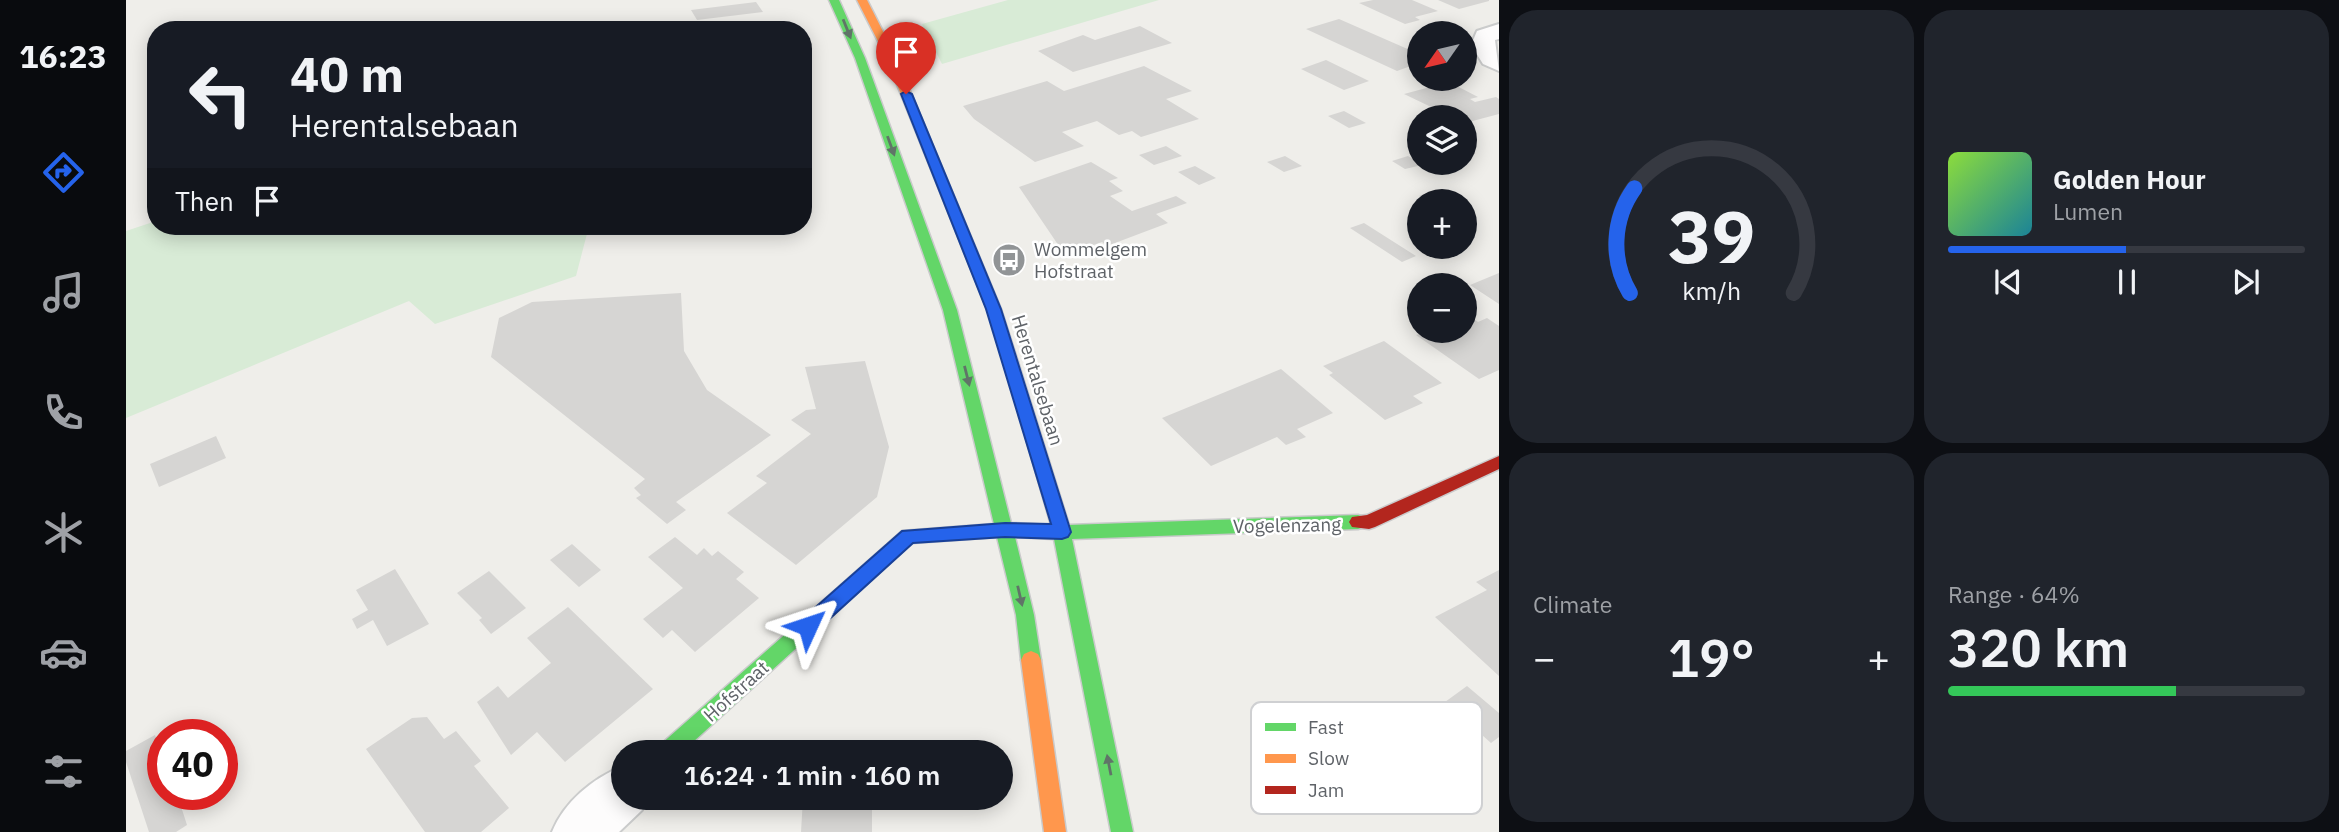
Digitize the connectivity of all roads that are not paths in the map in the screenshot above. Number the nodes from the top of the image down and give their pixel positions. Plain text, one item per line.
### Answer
1 (834, 0) edge
2 (862, 0) edge
3 (1499, 31) edge
4 (1499, 64) edge
5 (1499, 462) edge
6 (1005, 530) junction
7 (1062, 532) junction
8 (680, 740) edge
9 (611, 803) edge
10 (579, 832) edge
11 (1055, 832) edge
12 (1122, 832) edge

1 -> 6 main road
2 - 7 main road, Herentalsebaan
3 - 4 street
5 - 7 main road, Vogelenzang
6 - 7 main road, Hofstraat
6 - 8 main road, Hofstraat
6 -> 11 main road
12 -> 7 main road, Herentalsebaan
9 - 10 street

